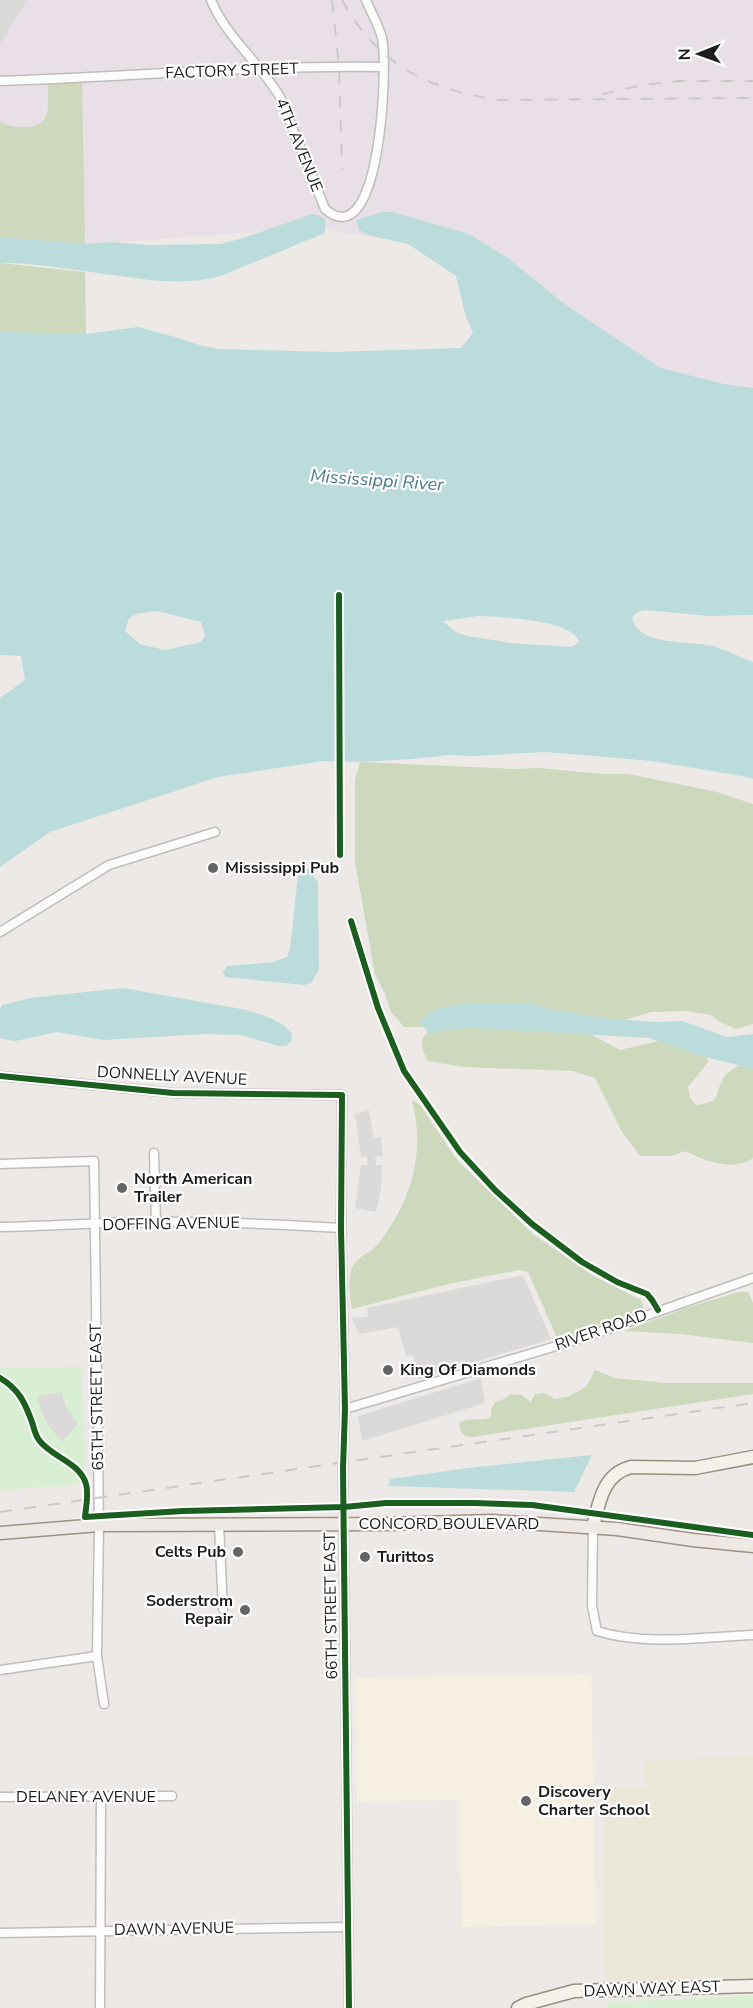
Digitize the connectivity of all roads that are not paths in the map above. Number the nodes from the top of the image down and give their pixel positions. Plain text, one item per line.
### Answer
1 (211, 0) edge
2 (366, 0) edge
3 (382, 67) junction
4 (261, 70) junction
5 (0, 81) edge
6 (216, 832) dead end
7 (0, 932) edge
8 (0, 1076) edge
9 (342, 1095) joint
10 (154, 1153) dead end
11 (0, 1164) edge
12 (156, 1222) junction
13 (95, 1225) junction
14 (0, 1227) edge
15 (341, 1228) junction
16 (753, 1278) edge
17 (345, 1409) junction
18 (753, 1456) edge
19 (219, 1524) junction
20 (344, 1524) junction
21 (99, 1525) junction
22 (593, 1527) junction
23 (0, 1533) edge
24 (753, 1546) edge
25 (223, 1609) dead end
26 (753, 1635) edge
27 (97, 1656) junction
28 (0, 1670) edge
29 (104, 1704) dead end
30 (172, 1796) dead end
31 (0, 1797) edge
32 (101, 1797) junction
33 (348, 1927) junction
34 (100, 1930) junction
35 (0, 1933) edge
36 (753, 1986) edge
37 (100, 2008) edge
38 (349, 2008) edge
39 (518, 2008) edge

1 - 4 street, 4TH AVENUE
2 - 3 street
3 - 4 street, FACTORY STREET
3 - 4 street, 4TH AVENUE
4 - 5 street, FACTORY STREET
6 - 7 street
8 - 9 street, DONNELLY AVENUE
9 - 15 street, 66TH STREET EAST
10 - 12 street
11 - 13 street, 65TH STREET EAST
12 - 13 street, DOFFING AVENUE
12 - 15 street, DOFFING AVENUE
13 - 14 street, DOFFING AVENUE
13 - 21 street, 65TH STREET EAST
15 - 17 street, 66TH STREET EAST
16 - 17 street, RIVER ROAD
17 - 20 street, 66TH STREET EAST
18 - 22 street
19 - 20 main road, CONCORD BOULEVARD
19 - 21 main road, CONCORD BOULEVARD
19 - 25 street
20 - 22 main road, CONCORD BOULEVARD
20 - 33 street, 66TH STREET EAST
21 - 23 main road, CONCORD BOULEVARD
21 - 27 street, 65TH STREET EAST
22 - 24 main road, CONCORD BOULEVARD
22 - 26 street
27 - 28 street
27 - 29 street, 65TH STREET EAST
30 - 32 street, DELANEY AVENUE
31 - 32 street, DELANEY AVENUE
32 - 34 street
33 - 34 street, DAWN AVENUE
33 - 38 street, 66TH STREET EAST
34 - 35 street, DAWN AVENUE
34 - 37 street
36 - 39 street, DAWN WAY EAST

